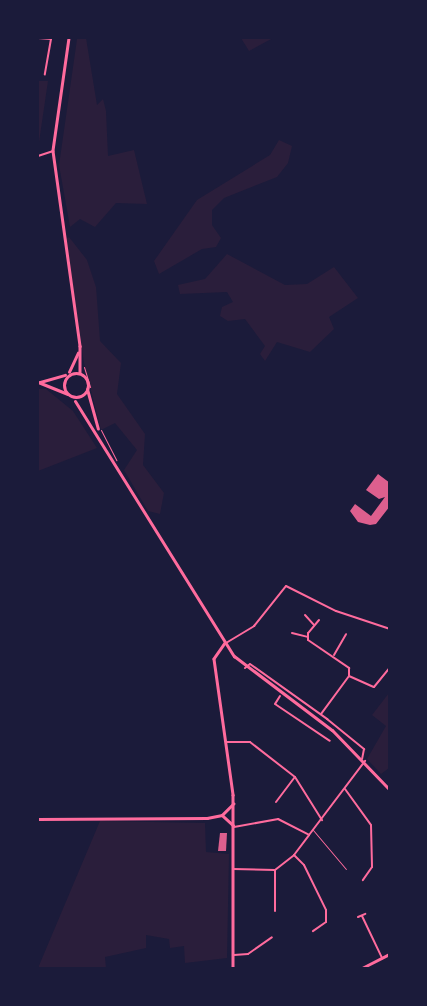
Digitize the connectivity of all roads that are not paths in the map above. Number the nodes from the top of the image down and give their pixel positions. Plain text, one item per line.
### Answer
1 (38, 38) edge
2 (51, 38) edge
3 (69, 38) edge
4 (45, 74) dead end
5 (54, 151) junction
6 (38, 156) edge
7 (79, 350) junction
8 (80, 373) junction
9 (67, 374) junction
10 (38, 382) edge
11 (86, 389) junction
12 (71, 396) junction
13 (76, 401) junction
14 (99, 433) junction
15 (304, 615) dead end
16 (319, 620) dead end
17 (314, 625) junction
18 (390, 629) edge
19 (292, 633) dead end
20 (346, 634) dead end
21 (308, 637) junction
22 (225, 644) junction
23 (334, 656) junction
24 (390, 667) edge
25 (245, 668) junction
26 (349, 676) junction
27 (280, 696) junction
28 (320, 715) junction
29 (38, 717) edge
30 (327, 719) junction
31 (316, 720) junction
32 (323, 725) junction
33 (38, 730) edge
34 (330, 741) dead end
35 (226, 742) junction
36 (38, 760) edge
37 (364, 760) junction
38 (295, 776) junction
39 (345, 789) junction
40 (390, 790) edge
41 (276, 802) dead end
42 (234, 803) junction
43 (222, 815) junction
44 (38, 819) edge
45 (322, 820) junction
46 (234, 827) junction
47 (313, 830) junction
48 (309, 835) junction
49 (294, 855) junction
50 (346, 868) dead end
51 (233, 869) junction
52 (275, 870) junction
53 (362, 880) dead end
54 (275, 911) dead end
55 (358, 917) dead end
56 (313, 931) dead end
57 (272, 937) dead end
58 (390, 954) edge
59 (233, 955) junction
60 (382, 958) junction
61 (233, 968) edge
62 (362, 968) edge

1 - 2 street
2 - 4 street
3 - 5 street
5 - 6 street
5 - 7 street
7 - 8 street
7 - 9 street
8 - 9 main road
8 - 11 main road
9 - 10 main road
9 - 12 main road
10 - 12 main road
11 - 13 main road
11 - 14 main road
12 - 13 main road
13 - 14 main road
14 - 22 main road
15 - 17 street
16 - 17 street
17 - 21 street
18 - 22 street
19 - 21 street
20 - 23 street
21 - 23 street
22 - 25 main road
22 - 35 street
23 - 26 street
24 - 26 street
25 - 27 main road
25 - 28 street
26 - 28 street
27 - 31 main road
27 - 34 street
28 - 30 street
28 - 31 street
29 - 33 street
30 - 32 street
30 - 37 street
31 - 32 main road
32 - 37 main road
33 - 36 street
35 - 38 street
35 - 42 street
37 - 39 street
37 - 40 main road
38 - 41 street
38 - 45 street
39 - 45 street
39 - 53 street
42 - 43 street
42 - 46 street
43 - 44 street
43 - 46 street
45 - 47 street
46 - 48 street
46 - 51 street
47 - 48 street
47 - 50 lane
48 - 49 street
49 - 52 street
49 - 56 street
51 - 52 street
51 - 59 street
52 - 54 street
55 - 60 street
57 - 59 street
58 - 60 street
59 - 61 street
60 - 62 street

